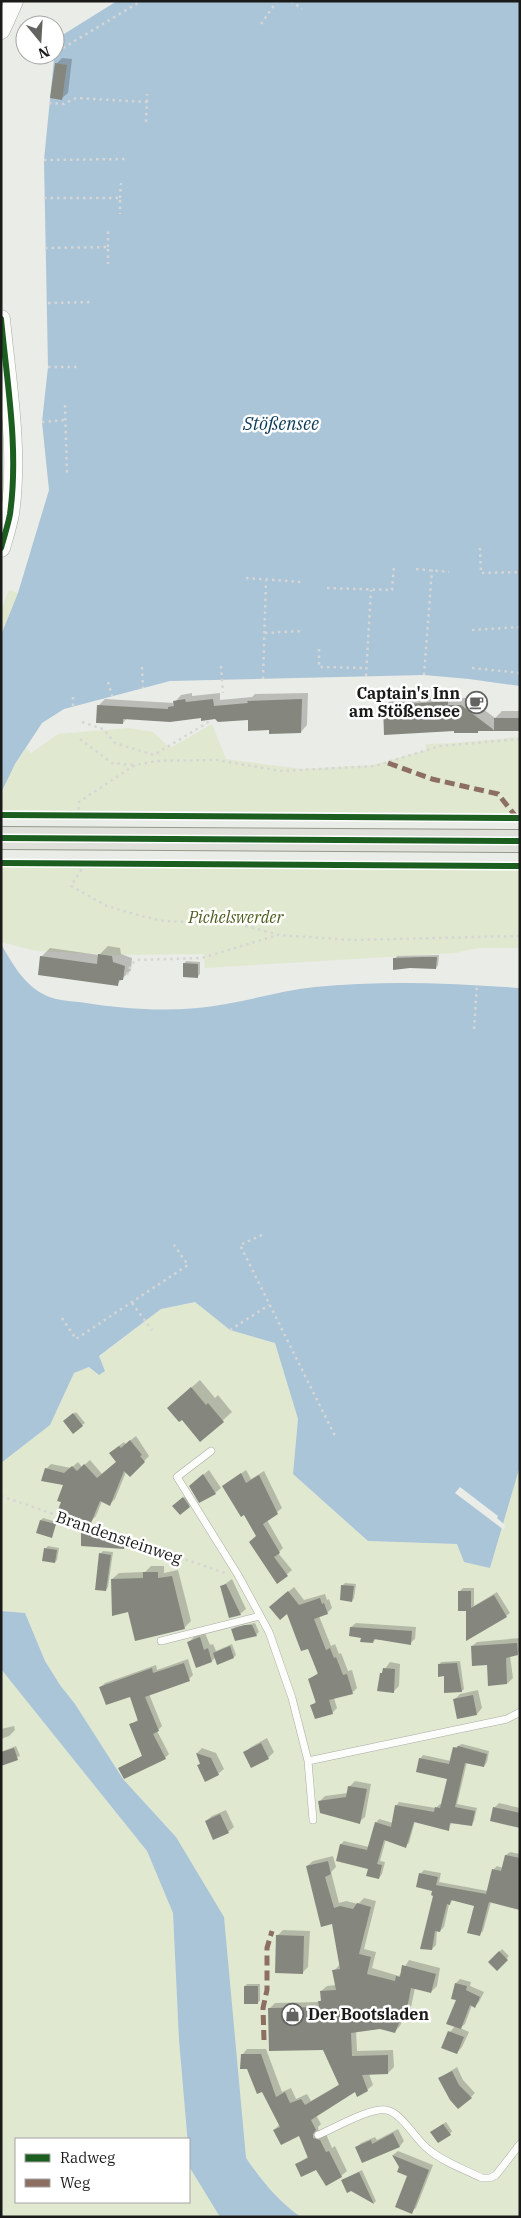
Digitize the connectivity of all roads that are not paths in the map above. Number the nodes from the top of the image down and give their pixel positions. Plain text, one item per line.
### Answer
1 (14, 1) edge
2 (1, 30) edge
3 (1, 318) edge
4 (1, 548) edge
5 (1, 838) edge
6 (520, 841) edge
7 (211, 1451) dead end
8 (260, 1616) junction
9 (160, 1641) dead end
10 (520, 1712) edge
11 (308, 1761) junction
12 (313, 1820) dead end
13 (318, 2135) dead end
14 (520, 2144) edge

1 - 2 street
3 - 4 street
5 - 6 main road
7 - 8 lane
8 - 9 lane
8 - 11 lane
10 - 11 lane
11 - 12 lane
13 - 14 lane

